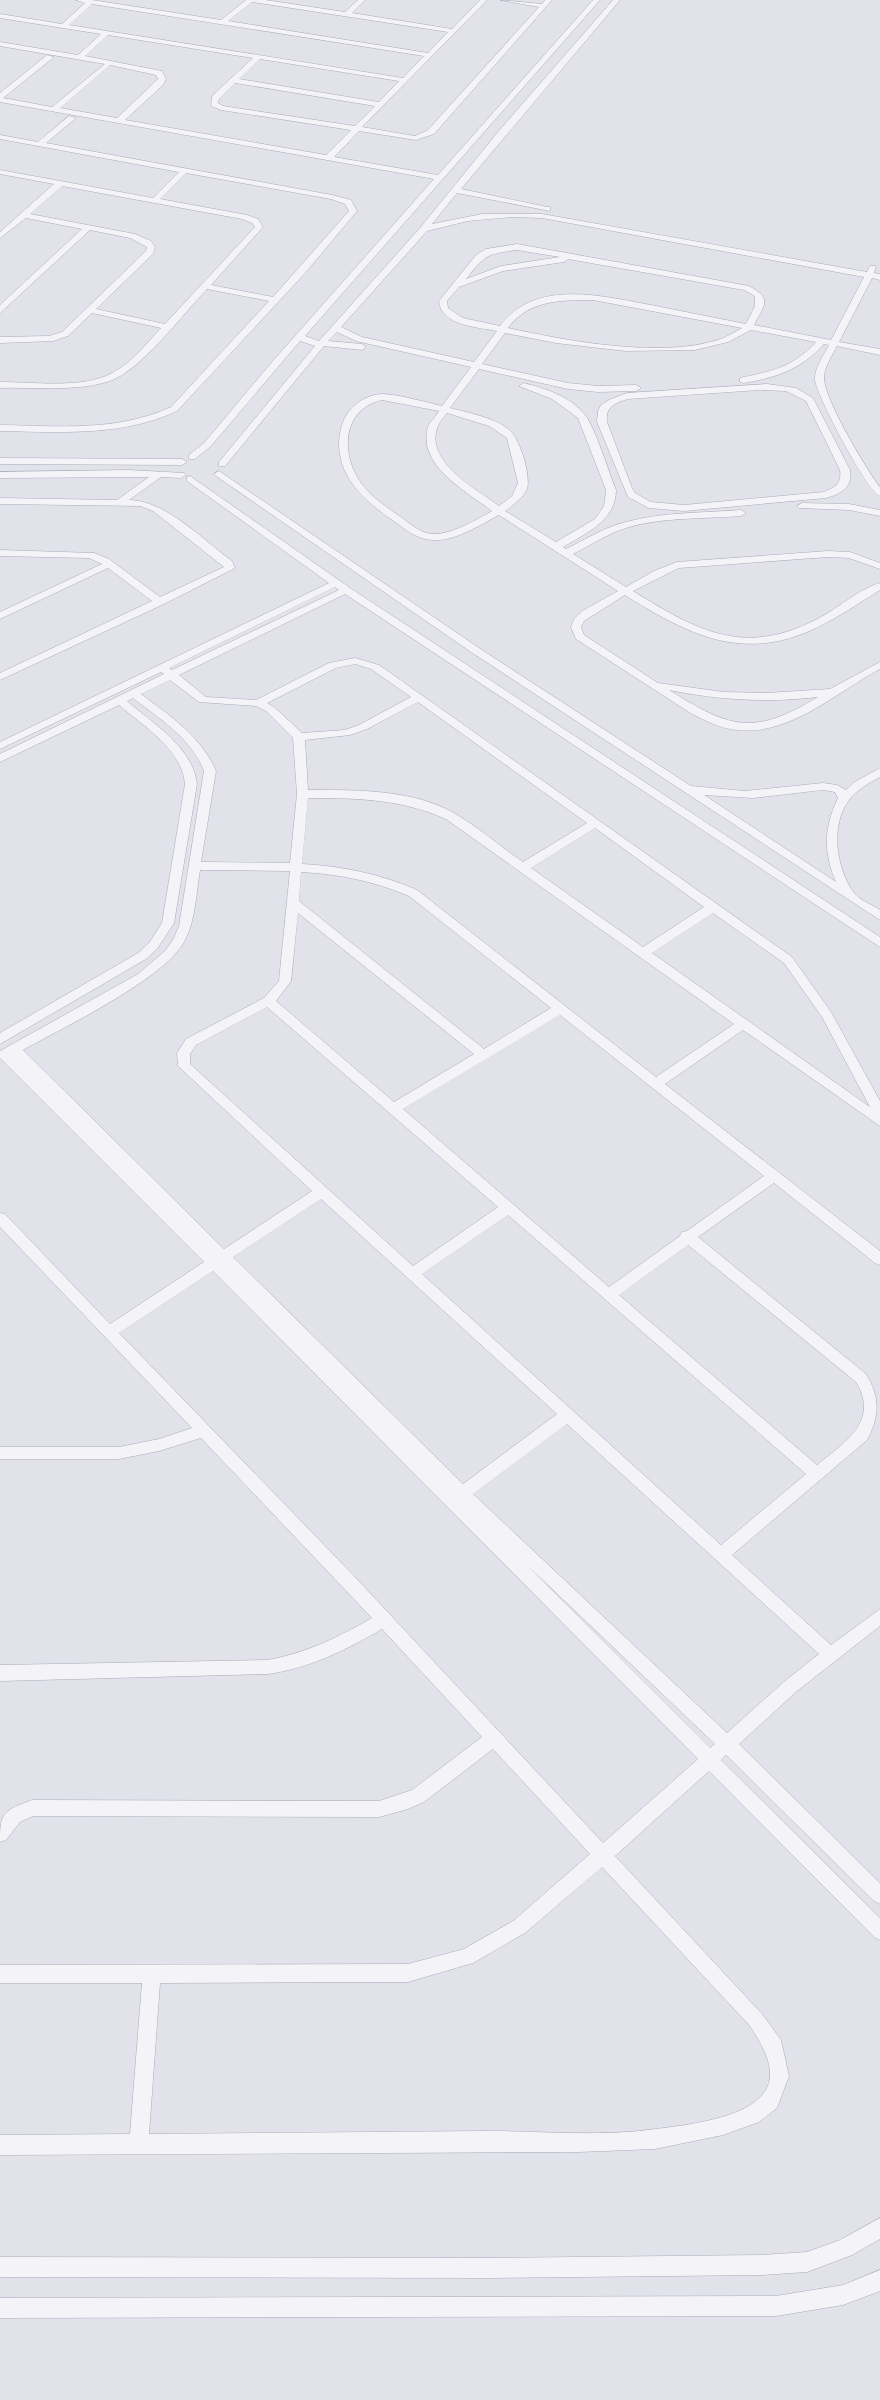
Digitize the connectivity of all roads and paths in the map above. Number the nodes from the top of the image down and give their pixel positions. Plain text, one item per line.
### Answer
1 (79, 0) edge
2 (251, 0) edge
3 (362, 0) edge
4 (484, 0) edge
5 (503, 0) edge
6 (550, 0) edge
7 (597, 0) edge
8 (617, 0) edge
9 (90, 2) junction
10 (544, 6) junction
11 (346, 15) junction
12 (0, 16) edge
13 (223, 22) junction
14 (63, 26) junction
15 (453, 31) junction
16 (106, 33) junction
17 (0, 44) edge
18 (0, 49) edge
19 (430, 55) junction
20 (50, 57) junction
21 (80, 57) junction
22 (258, 57) junction
23 (107, 66) junction
24 (535, 71) junction
25 (554, 75) junction
26 (233, 80) junction
27 (405, 80) junction
28 (524, 83) junction
29 (544, 87) junction
30 (0, 98) edge
31 (0, 105) edge
32 (380, 105) junction
33 (54, 109) junction
34 (72, 118) junction
35 (114, 120) junction
36 (356, 130) junction
37 (162, 131) junction
38 (0, 137) edge
39 (40, 144) junction
40 (328, 158) junction
41 (184, 170) junction
42 (0, 172) edge
43 (395, 173) junction
44 (439, 181) junction
45 (59, 184) junction
46 (455, 190) junction
47 (154, 201) junction
48 (24, 215) junction
49 (88, 228) junction
50 (423, 230) junction
51 (0, 236) edge
52 (385, 240) junction
53 (408, 245) junction
54 (372, 256) junction
55 (582, 258) junction
56 (394, 260) junction
57 (875, 270) edge
58 (880, 277) edge
59 (205, 286) junction
60 (455, 286) junction
61 (275, 300) junction
62 (0, 310) edge
63 (90, 310) junction
64 (167, 327) junction
65 (335, 328) junction
66 (748, 328) junction
67 (502, 330) junction
68 (299, 337) junction
69 (0, 340) edge
70 (822, 341) junction
71 (834, 343) junction
72 (322, 344) junction
73 (880, 352) edge
74 (275, 364) junction
75 (474, 369) junction
76 (298, 370) junction
77 (0, 385) edge
78 (823, 393) junction
79 (805, 395) junction
80 (444, 411) junction
81 (600, 415) junction
82 (582, 417) junction
83 (0, 428) edge
84 (192, 457) junction
85 (0, 461) edge
86 (182, 462) junction
87 (217, 464) junction
88 (160, 473) junction
89 (0, 475) edge
90 (185, 477) junction
91 (627, 488) junction
92 (611, 490) junction
93 (880, 493) edge
94 (826, 495) junction
95 (0, 501) edge
96 (121, 501) junction
97 (830, 505) junction
98 (499, 511) junction
99 (685, 513) junction
100 (880, 513) edge
101 (557, 546) junction
102 (0, 553) edge
103 (567, 553) junction
104 (109, 564) junction
105 (880, 566) edge
106 (336, 583) junction
107 (880, 586) edge
108 (346, 590) junction
109 (627, 590) junction
110 (160, 602) junction
111 (0, 616) edge
112 (449, 633) junction
113 (425, 641) junction
114 (478, 652) junction
115 (457, 663) junction
116 (880, 665) edge
117 (166, 671) junction
118 (0, 677) edge
119 (652, 682) junction
120 (835, 691) junction
121 (134, 693) junction
122 (418, 698) junction
123 (120, 700) junction
124 (258, 703) junction
125 (299, 737) junction
126 (0, 746) edge
127 (0, 758) edge
128 (880, 772) edge
129 (688, 790) junction
130 (303, 794) junction
131 (844, 798) junction
132 (595, 823) junction
133 (196, 866) junction
134 (296, 867) junction
135 (523, 867) junction
136 (850, 896) junction
137 (293, 903) junction
138 (714, 906) junction
139 (880, 916) edge
140 (168, 923) junction
141 (185, 926) junction
142 (880, 944) edge
143 (643, 953) junction
144 (268, 1001) junction
145 (561, 1008) junction
146 (743, 1024) junction
147 (0, 1039) edge
148 (6, 1053) edge
149 (483, 1055) junction
150 (657, 1083) junction
151 (393, 1109) junction
152 (880, 1113) edge
153 (880, 1121) edge
154 (775, 1175) junction
155 (322, 1192) junction
156 (508, 1208) junction
157 (0, 1218) edge
158 (687, 1236) junction
159 (880, 1259) edge
160 (219, 1260) junction
161 (412, 1274) junction
162 (608, 1294) junction
163 (109, 1332) junction
164 (567, 1414) junction
165 (204, 1431) junction
166 (0, 1453) edge
167 (817, 1474) junction
168 (462, 1493) junction
169 (720, 1556) junction
170 (880, 1616) edge
171 (384, 1620) junction
172 (830, 1654) junction
173 (0, 1672) edge
174 (494, 1738) junction
175 (728, 1745) junction
176 (710, 1760) junction
177 (0, 1834) edge
178 (603, 1855) junction
179 (880, 1895) edge
180 (880, 1931) edge
181 (152, 1973) junction
182 (0, 1974) edge
183 (139, 2144) junction
184 (0, 2146) edge
185 (880, 2228) edge
186 (0, 2267) edge
187 (880, 2280) edge
188 (0, 2308) edge

1 - 9 street
2 - 11 street
2 - 13 street
3 - 11 street
4 - 15 street
5 - 10 street
6 - 10 street
7 - 24 street
8 - 25 street
9 - 13 street
9 - 14 street
10 - 36 street
11 - 15 street
12 - 14 street
13 - 19 street
14 - 16 street
15 - 19 street
16 - 21 street
16 - 22 street
17 - 21 street
18 - 20 street
19 - 27 street
20 - 23 street
20 - 30 street
21 - 35 street
22 - 26 street
22 - 27 street
23 - 33 street
23 - 35 street
24 - 25 street
24 - 28 street
25 - 29 street
26 - 32 street
26 - 36 street
27 - 32 street
28 - 29 street
28 - 44 street
29 - 46 street
30 - 33 street
31 - 34 street
32 - 36 street
33 - 35 street
34 - 37 street
34 - 39 street
35 - 37 street
36 - 40 street
37 - 40 street
37 - 43 street
38 - 39 street
39 - 41 street
40 - 43 street
41 - 47 street
41 - 61 street
42 - 45 street
43 - 44 street
44 - 52 street
45 - 47 street
45 - 48 street
46 - 50 street
46 - 57 street
47 - 59 street
48 - 49 street
48 - 51 street
49 - 62 street
49 - 63 street
50 - 53 street
50 - 57 street
52 - 53 street
52 - 54 street
53 - 56 street
54 - 56 street
54 - 68 street
55 - 60 street
55 - 60 street
55 - 66 street
56 - 65 street
57 - 58 street
57 - 71 street
59 - 61 street
59 - 64 street
60 - 67 street
61 - 83 street
63 - 64 street
63 - 69 street
64 - 77 street
65 - 72 street
65 - 75 street
66 - 67 street
66 - 67 street
66 - 70 street
67 - 75 street
68 - 72 street
68 - 74 street
70 - 71 street
70 - 75 street
71 - 73 street
71 - 78 street
72 - 75 street
72 - 76 street
74 - 76 street
74 - 84 street
75 - 80 street
75 - 82 street
76 - 87 street
78 - 79 street
78 - 93 street
79 - 81 street
79 - 94 street
80 - 98 street
80 - 98 street
80 - 98 street
81 - 82 street
81 - 91 street
82 - 92 street
84 - 86 street
84 - 87 street
85 - 86 street
86 - 90 street
87 - 90 street
87 - 112 street
88 - 89 street
88 - 90 street
88 - 96 street
90 - 106 street
91 - 92 street
91 - 99 street
92 - 101 street
94 - 97 street
94 - 99 street
95 - 96 street
96 - 110 street
97 - 99 street
97 - 100 street
98 - 101 street
99 - 103 street
101 - 103 street
102 - 104 street
103 - 109 street
104 - 110 street
104 - 111 street
105 - 109 street
106 - 108 street
106 - 117 street
107 - 109 street
108 - 113 street
108 - 117 street
109 - 119 street
110 - 118 street
112 - 113 street
112 - 114 street
113 - 115 street
114 - 115 street
114 - 129 street
115 - 142 street
116 - 120 street
117 - 121 street
117 - 124 street
117 - 126 street
119 - 120 street
119 - 120 street
121 - 123 street
121 - 133 street
122 - 124 street
122 - 125 street
122 - 132 street
123 - 127 street
123 - 140 street
124 - 125 street
125 - 130 street
128 - 131 street
129 - 131 street
129 - 136 street
130 - 134 street
130 - 135 street
131 - 136 street
132 - 135 street
132 - 138 street
133 - 134 street
133 - 141 street
134 - 137 street
134 - 145 street
135 - 143 street
136 - 139 street
137 - 144 street
137 - 149 street
138 - 143 street
138 - 152 street
140 - 141 street
140 - 147 street
141 - 148 street
143 - 146 street
144 - 151 street
144 - 155 street
145 - 149 street
145 - 150 street
146 - 150 street
146 - 153 street
148 - 160 street
149 - 151 street
150 - 154 street
151 - 156 street
154 - 158 street
154 - 159 street
155 - 160 street
155 - 161 street
156 - 161 street
156 - 162 street
157 - 163 street
158 - 162 street
158 - 167 street
160 - 163 street
160 - 168 street
160 - 176 street
161 - 164 street
162 - 167 street
163 - 165 street
164 - 168 street
164 - 169 street
165 - 166 street
165 - 171 street
167 - 169 street
168 - 175 street
169 - 172 street
170 - 172 street
171 - 173 street
171 - 174 street
172 - 175 street
174 - 177 street
174 - 178 street
175 - 176 street
175 - 179 street
176 - 178 street
176 - 180 street
178 - 181 street
178 - 183 street
181 - 182 street
181 - 183 street
183 - 184 street
185 - 186 street
187 - 188 street

